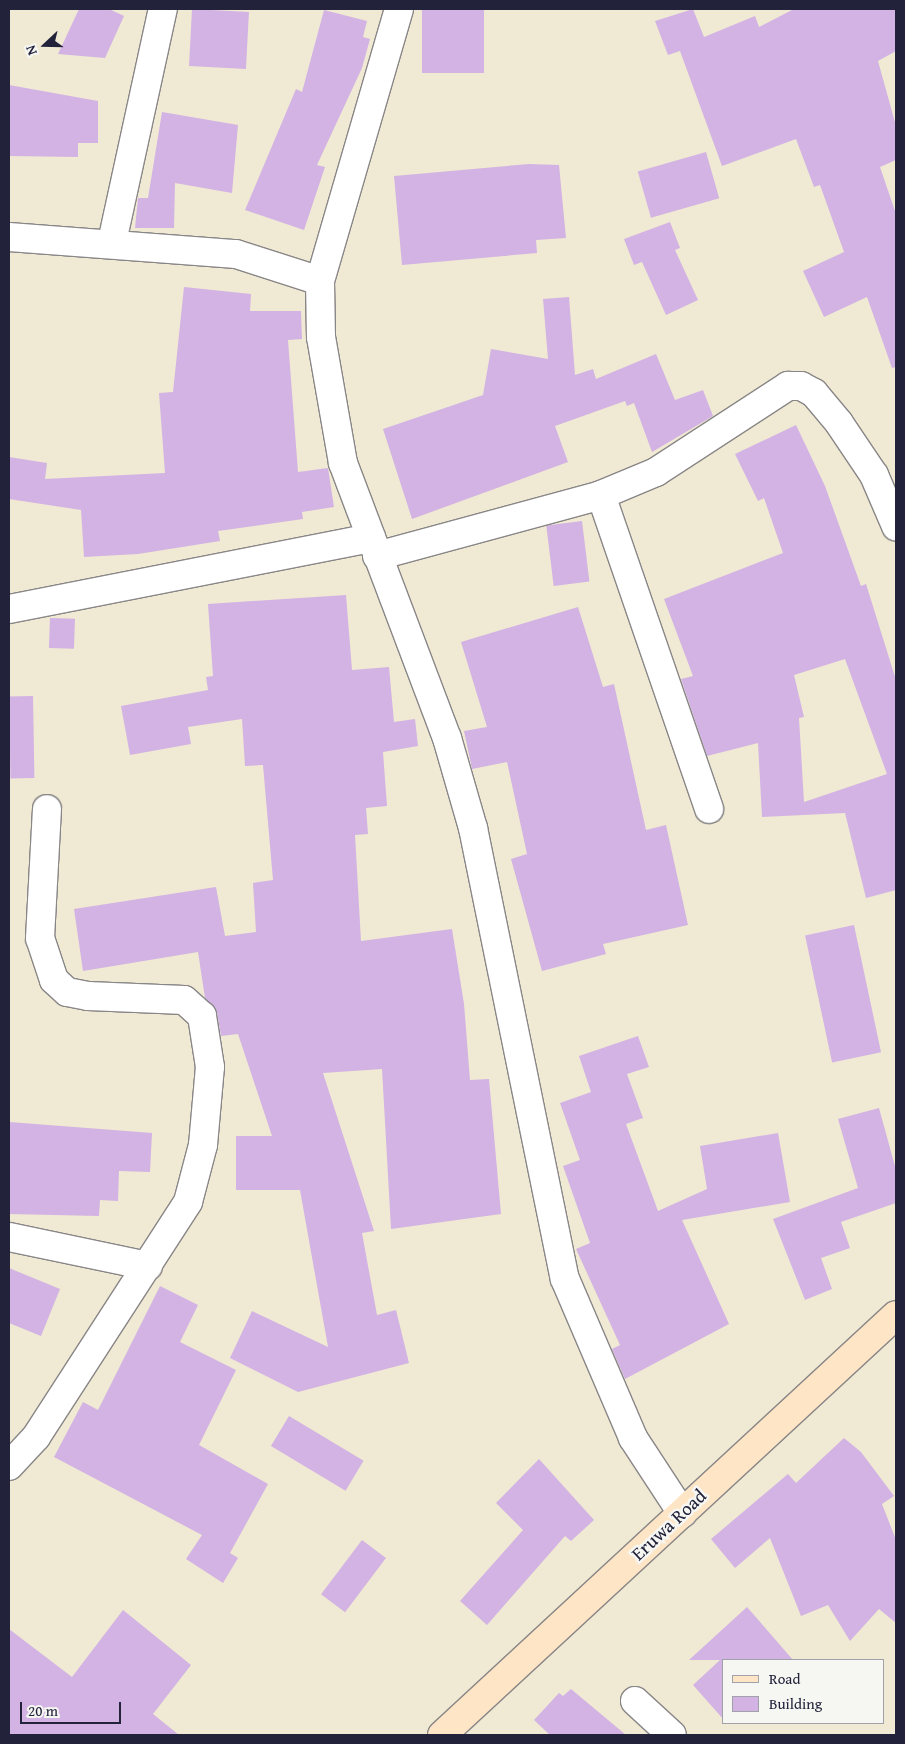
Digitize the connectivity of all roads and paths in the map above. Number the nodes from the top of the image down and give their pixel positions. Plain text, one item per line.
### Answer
1 (163, 9) edge
2 (399, 9) edge
3 (9, 238) edge
4 (112, 242) junction
5 (320, 281) junction
6 (601, 494) junction
7 (896, 526) edge
8 (374, 547) junction
9 (9, 610) edge
10 (47, 809) dead end
11 (709, 809) dead end
12 (9, 1237) edge
13 (148, 1266) junction
14 (896, 1315) edge
15 (9, 1466) edge
16 (682, 1513) junction
17 (635, 1701) dead end
18 (442, 1735) edge
19 (672, 1735) edge

1 - 4 street
2 - 5 street
3 - 4 street
4 - 5 street
5 - 8 street
6 - 7 street
6 - 8 street
6 - 11 street
8 - 9 street
8 - 16 street
10 - 13 street
12 - 13 street
13 - 15 street
14 - 16 main road, Eruwa Road
16 - 18 main road, Eruwa Road
17 - 19 street

